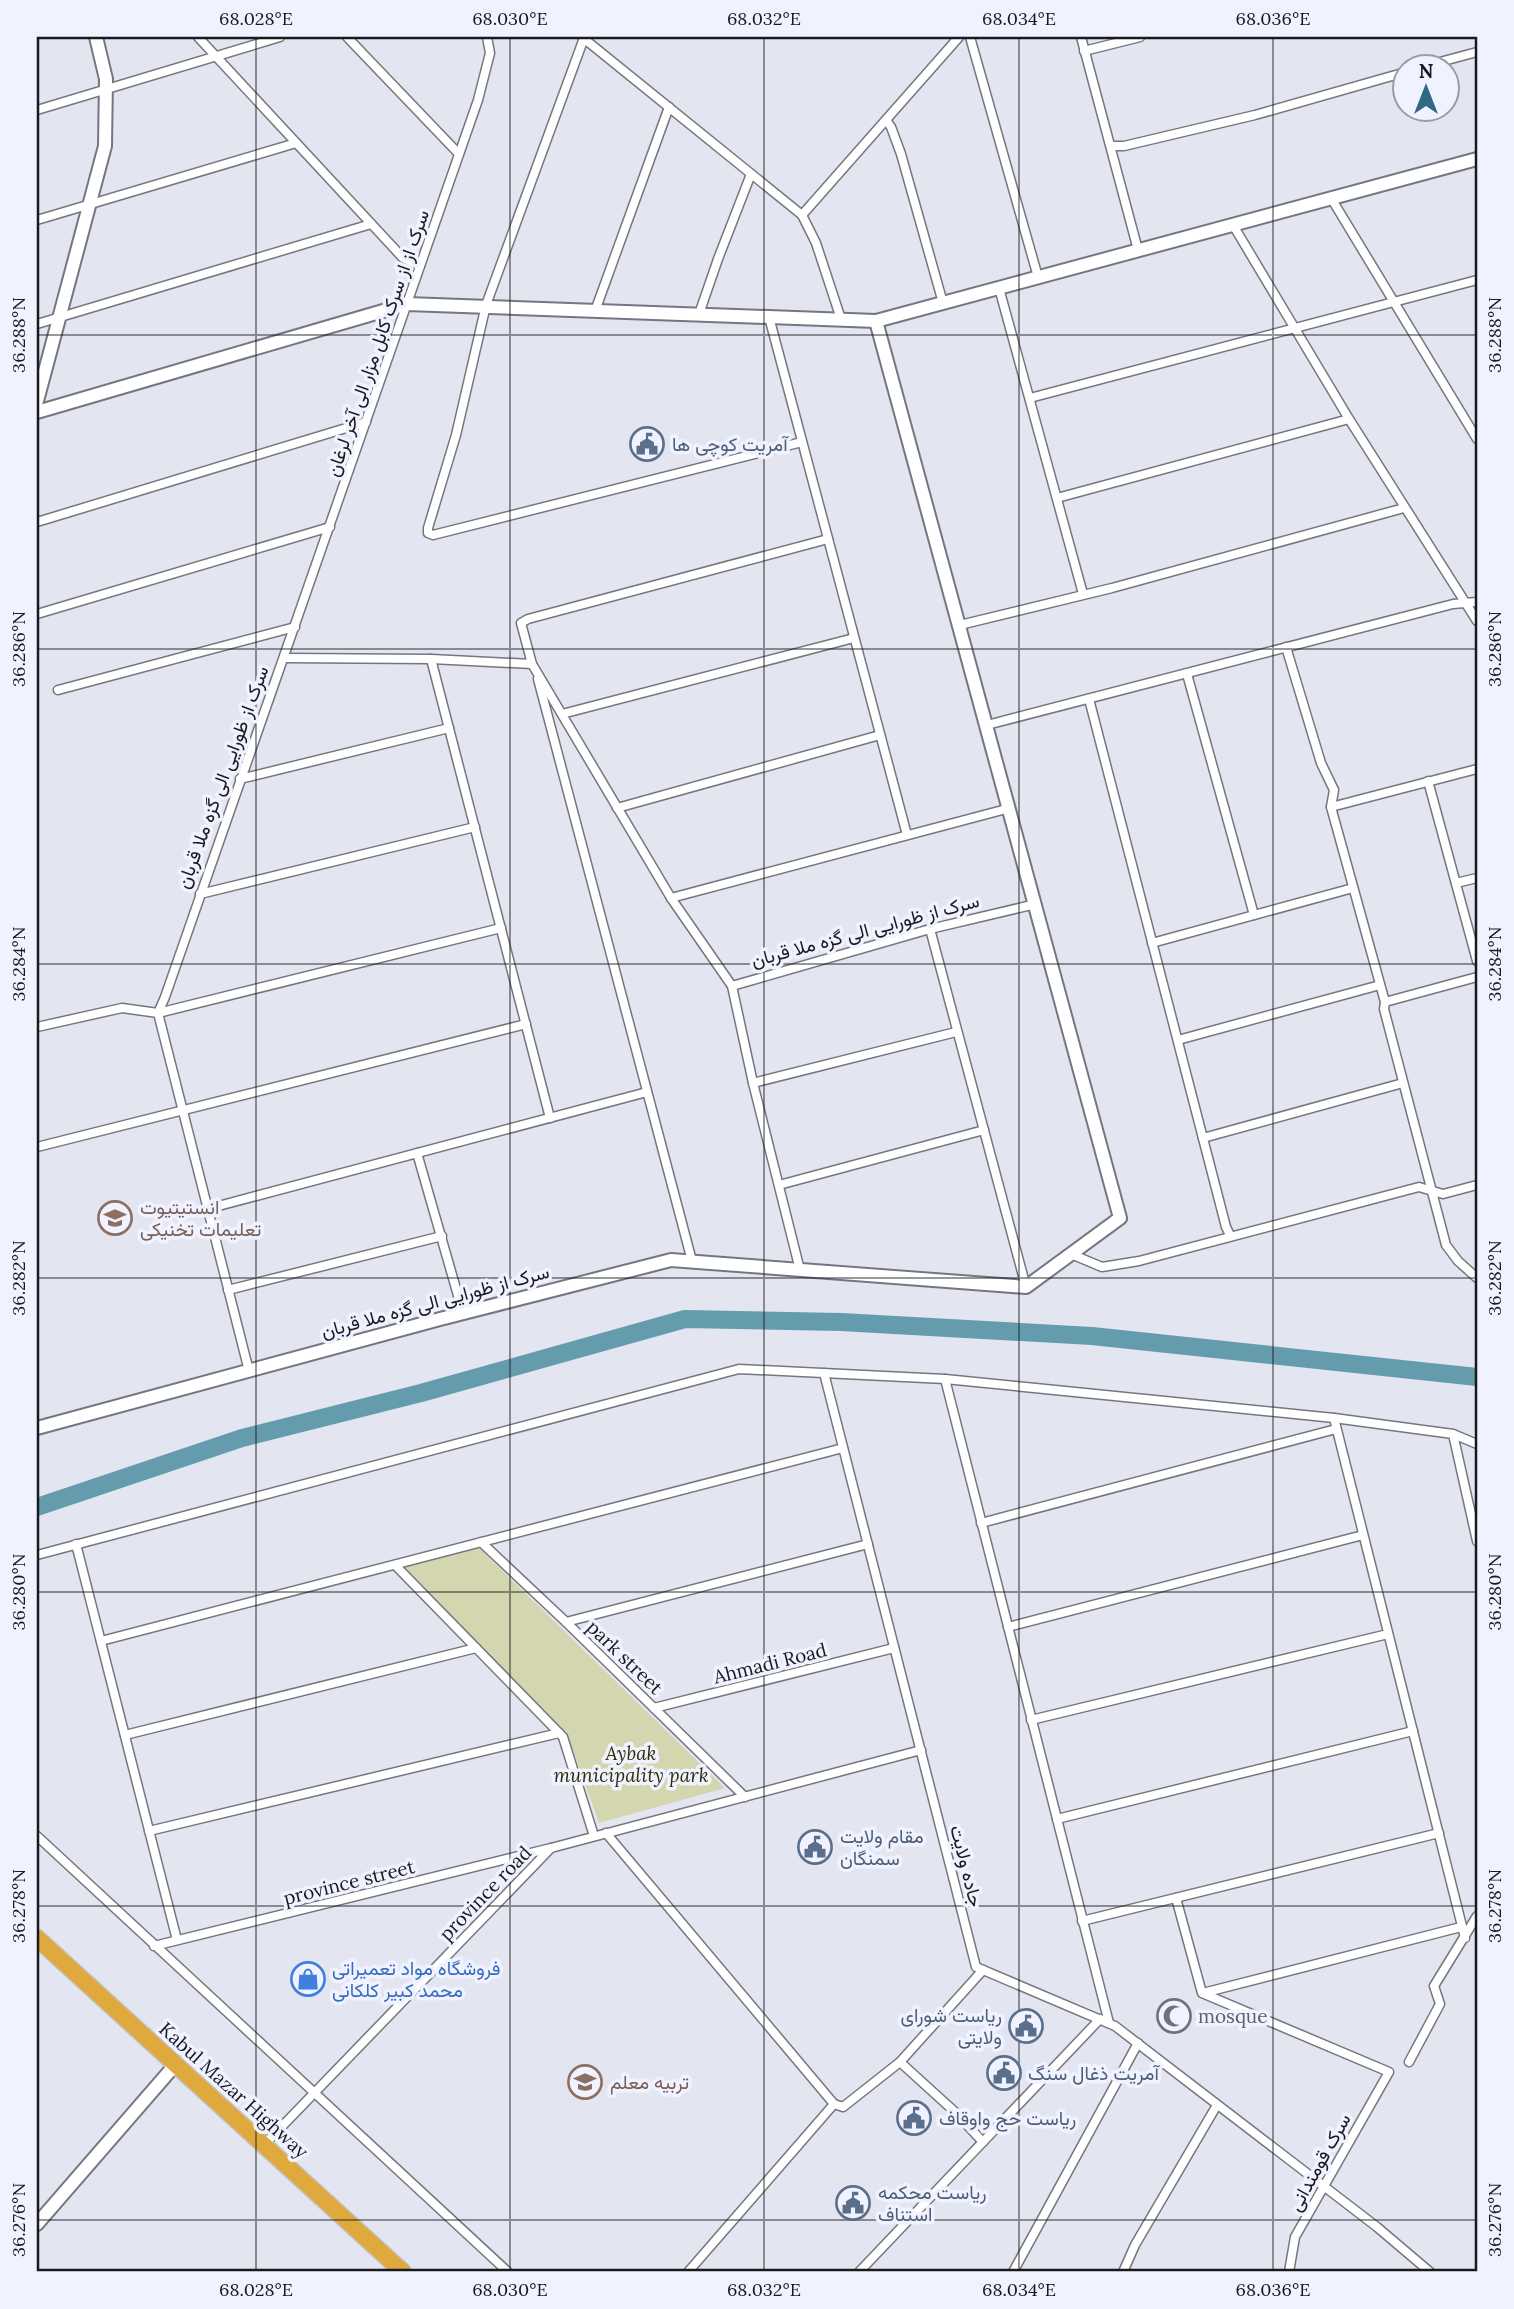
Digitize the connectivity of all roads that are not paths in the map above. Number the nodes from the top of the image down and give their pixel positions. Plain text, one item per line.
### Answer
1 (96, 37) edge
2 (198, 37) edge
3 (280, 37) edge
4 (347, 37) edge
5 (487, 37) edge
6 (959, 37) edge
7 (971, 37) edge
8 (1080, 37) edge
9 (1140, 37) edge
10 (583, 38) edge
11 (1084, 51) junction
12 (216, 56) junction
13 (1392, 76) edge
14 (106, 90) junction
15 (669, 107) junction
16 (37, 110) edge
17 (886, 120) junction
18 (296, 143) junction
19 (1112, 146) junction
20 (459, 154) junction
21 (1477, 159) edge
22 (751, 174) junction
23 (1331, 198) junction
24 (89, 204) junction
25 (802, 215) junction
26 (37, 220) edge
27 (371, 225) junction
28 (1233, 225) junction
29 (1138, 250) junction
30 (420, 266) junction
31 (1038, 277) junction
32 (1477, 280) edge
33 (999, 288) junction
34 (1394, 302) junction
35 (943, 303) junction
36 (407, 304) junction
37 (486, 305) junction
38 (595, 311) junction
39 (699, 314) junction
40 (59, 317) junction
41 (769, 317) junction
42 (841, 319) junction
43 (876, 321) junction
44 (37, 324) edge
45 (1294, 327) junction
46 (1030, 398) junction
47 (37, 401) edge
48 (37, 412) edge
49 (1349, 419) junction
50 (366, 422) junction
51 (1477, 439) edge
52 (802, 442) junction
53 (1057, 498) junction
54 (1404, 509) junction
55 (37, 522) edge
56 (330, 527) junction
57 (828, 539) junction
58 (1083, 594) junction
59 (1477, 602) edge
60 (1464, 603) junction
61 (37, 614) edge
62 (1477, 621) edge
63 (960, 625) junction
64 (295, 627) junction
65 (854, 638) junction
66 (1286, 647) junction
67 (285, 658) junction
68 (431, 659) junction
69 (534, 668) junction
70 (1187, 674) junction
71 (58, 690) dead end
72 (1089, 699) junction
73 (562, 714) junction
74 (987, 725) junction
75 (449, 728) junction
76 (880, 734) junction
77 (1477, 769) edge
78 (240, 779) junction
79 (1428, 781) junction
80 (1331, 807) junction
81 (617, 808) junction
82 (1010, 808) junction
83 (475, 827) junction
84 (907, 835) junction
85 (1477, 878) edge
86 (1456, 883) junction
87 (1353, 888) junction
88 (200, 894) junction
89 (671, 898) junction
90 (1036, 904) junction
91 (1254, 915) junction
92 (501, 928) junction
93 (930, 929) junction
94 (1152, 943) junction
95 (1477, 961) edge
96 (1477, 977) edge
97 (1380, 985) junction
98 (732, 986) junction
99 (1385, 1002) junction
100 (158, 1013) junction
101 (526, 1024) junction
102 (37, 1027) edge
103 (956, 1032) junction
104 (1178, 1040) junction
105 (753, 1083) junction
106 (1403, 1083) junction
107 (648, 1092) junction
108 (181, 1110) junction
109 (550, 1118) junction
110 (984, 1130) junction
111 (1203, 1138) junction
112 (37, 1147) edge
113 (417, 1153) junction
114 (779, 1185) junction
115 (1477, 1185) edge
116 (1432, 1190) junction
117 (207, 1209) junction
118 (1230, 1235) junction
119 (442, 1236) junction
120 (1071, 1254) junction
121 (692, 1261) junction
122 (800, 1270) junction
123 (1477, 1278) edge
124 (1026, 1287) junction
125 (228, 1290) junction
126 (463, 1313) junction
127 (248, 1371) junction
128 (824, 1373) junction
129 (945, 1379) junction
130 (1334, 1418) junction
131 (37, 1428) edge
132 (1336, 1429) junction
133 (1452, 1434) junction
134 (1477, 1444) edge
135 (843, 1448) junction
136 (981, 1523) junction
137 (1363, 1535) junction
138 (1477, 1541) edge
139 (481, 1542) junction
140 (76, 1544) junction
141 (868, 1545) junction
142 (37, 1555) edge
143 (395, 1565) junction
144 (566, 1622) junction
145 (1007, 1627) junction
146 (1388, 1634) junction
147 (101, 1641) junction
148 (476, 1648) junction
149 (894, 1648) junction
150 (654, 1707) junction
151 (1031, 1720) junction
152 (1413, 1731) junction
153 (559, 1733) junction
154 (125, 1735) junction
155 (921, 1750) junction
156 (745, 1797) junction
157 (1056, 1819) junction
158 (149, 1831) junction
159 (606, 1833) junction
160 (1439, 1833) junction
161 (37, 1836) edge
162 (594, 1836) junction
163 (551, 1848) junction
164 (1176, 1898) junction
165 (1477, 1916) edge
166 (1082, 1921) junction
167 (1461, 1927) junction
168 (37, 1938) edge
169 (1465, 1938) junction
170 (177, 1940) junction
171 (154, 1946) junction
172 (983, 1970) junction
173 (1202, 1993) junction
174 (1104, 2021) junction
175 (1138, 2043) junction
176 (900, 2062) junction
177 (1409, 2062) dead end
178 (175, 2065) junction
179 (313, 2093) junction
180 (834, 2104) junction
181 (1217, 2105) junction
182 (983, 2142) junction
183 (263, 2146) junction
184 (1322, 2186) junction
185 (37, 2224) edge
186 (403, 2272) edge
187 (508, 2272) edge
188 (688, 2272) edge
189 (859, 2272) edge
190 (1013, 2272) edge
191 (1123, 2272) edge
192 (1289, 2272) edge
193 (1430, 2272) edge

1 - 14 street
2 - 12 street
3 - 12 street
4 - 20 street
5 - 20 street, سرک از از سرک کابل مزار الی آخر لرغان
6 - 17 street
7 - 31 street
8 - 11 street
9 - 11 street
10 - 15 street
10 - 37 street
11 - 19 street
12 - 14 street
12 - 18 street
13 - 19 street
14 - 16 street
14 - 24 street
15 - 22 street
15 - 38 street
17 - 25 street
17 - 35 street
18 - 24 street
18 - 27 street
19 - 29 street
20 - 30 street, سرک از از سرک کابل مزار الی آخر لرغان
21 - 23 street
22 - 25 street
22 - 39 street
23 - 28 street
23 - 34 street
24 - 26 street
24 - 40 street
25 - 42 street
27 - 30 street
27 - 40 street
28 - 29 street
28 - 45 street
29 - 31 street
30 - 36 street, سرک از از سرک کابل مزار الی آخر لرغان
31 - 33 street
32 - 34 street
33 - 35 street
33 - 46 street
34 - 45 street
34 - 51 street
35 - 43 street
36 - 37 street
36 - 48 street
36 - 50 street, سرک از از سرک کابل مزار الی آخر لرغان
37 - 38 street
37 - 52 street
38 - 39 street
39 - 41 street
40 - 44 street
40 - 47 street
41 - 42 street
41 - 52 street
42 - 43 street
43 - 63 street
45 - 46 street
45 - 49 street
46 - 53 street
49 - 53 street
49 - 54 street
50 - 55 street
50 - 56 street, سرک از از سرک کابل مزار الی آخر لرغان
52 - 57 street
53 - 58 street
54 - 58 street
54 - 60 street
56 - 61 street
56 - 64 street, سرک از از سرک کابل مزار الی آخر لرغان
57 - 65 street
57 - 69 street
58 - 63 street
59 - 60 street
60 - 62 street
60 - 66 street
63 - 74 street
64 - 67 street, سرک از از سرک کابل مزار الی آخر لرغان
64 - 71 street
65 - 73 street
65 - 76 street
66 - 70 street
66 - 80 street
67 - 68 street, سرک از ظورایی الی گزه ملا قربان
67 - 78 street, سرک از ظورایی الی گزه ملا قربان
68 - 69 street, سرک از ظورایی الی گزه ملا قربان
68 - 75 street
69 - 73 street, سرک از ظورایی الی گزه ملا قربان
69 - 107 street
70 - 72 street
70 - 91 street
72 - 74 street
72 - 94 street
73 - 81 street, سرک از ظورایی الی گزه ملا قربان
74 - 82 street
75 - 78 street
75 - 83 street
76 - 81 street
76 - 84 street
77 - 79 street
78 - 88 street, سرک از ظورایی الی گزه ملا قربان
79 - 80 street
79 - 86 street
80 - 87 street
81 - 89 street, سرک از ظورایی الی گزه ملا قربان
82 - 84 street
82 - 90 street
83 - 88 street
83 - 92 street
84 - 89 street
85 - 86 street
86 - 95 street
87 - 91 street
87 - 97 street
88 - 100 street, سرک از ظورایی الی گزه ملا قربان
89 - 98 street, سرک از ظورایی الی گزه ملا قربان
90 - 93 street, سرک از ظورایی الی گزه ملا قربان
90 - 120 street
91 - 94 street
92 - 100 street
92 - 101 street
93 - 98 street, سرک از ظورایی الی گزه ملا قربان
93 - 103 street
94 - 104 street
96 - 99 street
97 - 99 street
97 - 104 street
98 - 105 street
99 - 106 street
100 - 102 street
100 - 108 street
101 - 108 street
101 - 109 street
103 - 105 street
103 - 110 street
104 - 111 street
105 - 114 street
106 - 111 street
106 - 116 street
107 - 109 street
107 - 121 street
108 - 112 street
108 - 117 street
109 - 113 street
110 - 114 street
110 - 124 street
111 - 118 street
113 - 117 street
113 - 119 street
114 - 122 street
115 - 116 street
116 - 118 street
116 - 123 street
117 - 125 street
118 - 120 street
119 - 125 street
119 - 126 street
120 - 124 street
121 - 122 street, سرک از ظورایی الی گزه ملا قربان
121 - 126 street, سرک از ظورایی الی گزه ملا قربان
122 - 124 street, سرک از ظورایی الی گزه ملا قربان
125 - 127 street
126 - 127 street, سرک از ظورایی الی گزه ملا قربان
127 - 131 street, سرک از ظورایی الی گزه ملا قربان
128 - 129 street
128 - 135 street, جاده ولایت
128 - 140 street
129 - 130 street
129 - 136 street
130 - 132 street
130 - 133 street
132 - 136 street
132 - 137 street
133 - 134 street
133 - 138 street
135 - 139 street
135 - 141 street, جاده ولایت
136 - 145 street
137 - 145 street
137 - 146 street
139 - 143 street
139 - 144 street, park street
140 - 142 street
140 - 147 street
141 - 144 street
141 - 149 street, جاده ولایت
143 - 147 street
143 - 148 street
144 - 150 street, park street
145 - 151 street
146 - 151 street
146 - 152 street
147 - 154 street
148 - 153 street
148 - 154 street
149 - 150 street, Ahmadi Road
149 - 155 street, جاده ولایت
150 - 156 street, park street
151 - 157 street
152 - 157 street
152 - 160 street
153 - 158 street
153 - 162 street
154 - 158 street
155 - 156 street, province road
155 - 172 street, جاده ولایت
156 - 159 street, province road
157 - 166 street
158 - 170 street
159 - 162 street, province road
159 - 180 street
160 - 164 street
160 - 167 street
161 - 171 street
162 - 163 street, province road
163 - 170 street, province street
163 - 179 street, province road
164 - 166 street
164 - 173 street
165 - 169 street
166 - 174 street
167 - 169 street
167 - 173 street
168 - 178 highway, Kabul Mazar Highway
169 - 177 street
170 - 171 street, province street
171 - 179 street
172 - 174 street
172 - 176 street
173 - 184 street, سرک قومندانی
174 - 175 street
174 - 182 street
175 - 181 street
175 - 190 street
176 - 180 street
176 - 182 street
178 - 183 highway, Kabul Mazar Highway
178 - 185 street
179 - 183 street, province road
179 - 187 street
180 - 188 street
181 - 184 street
181 - 191 street
182 - 189 street
183 - 186 highway, Kabul Mazar Highway
184 - 192 street, سرک قومندانی
184 - 193 street

